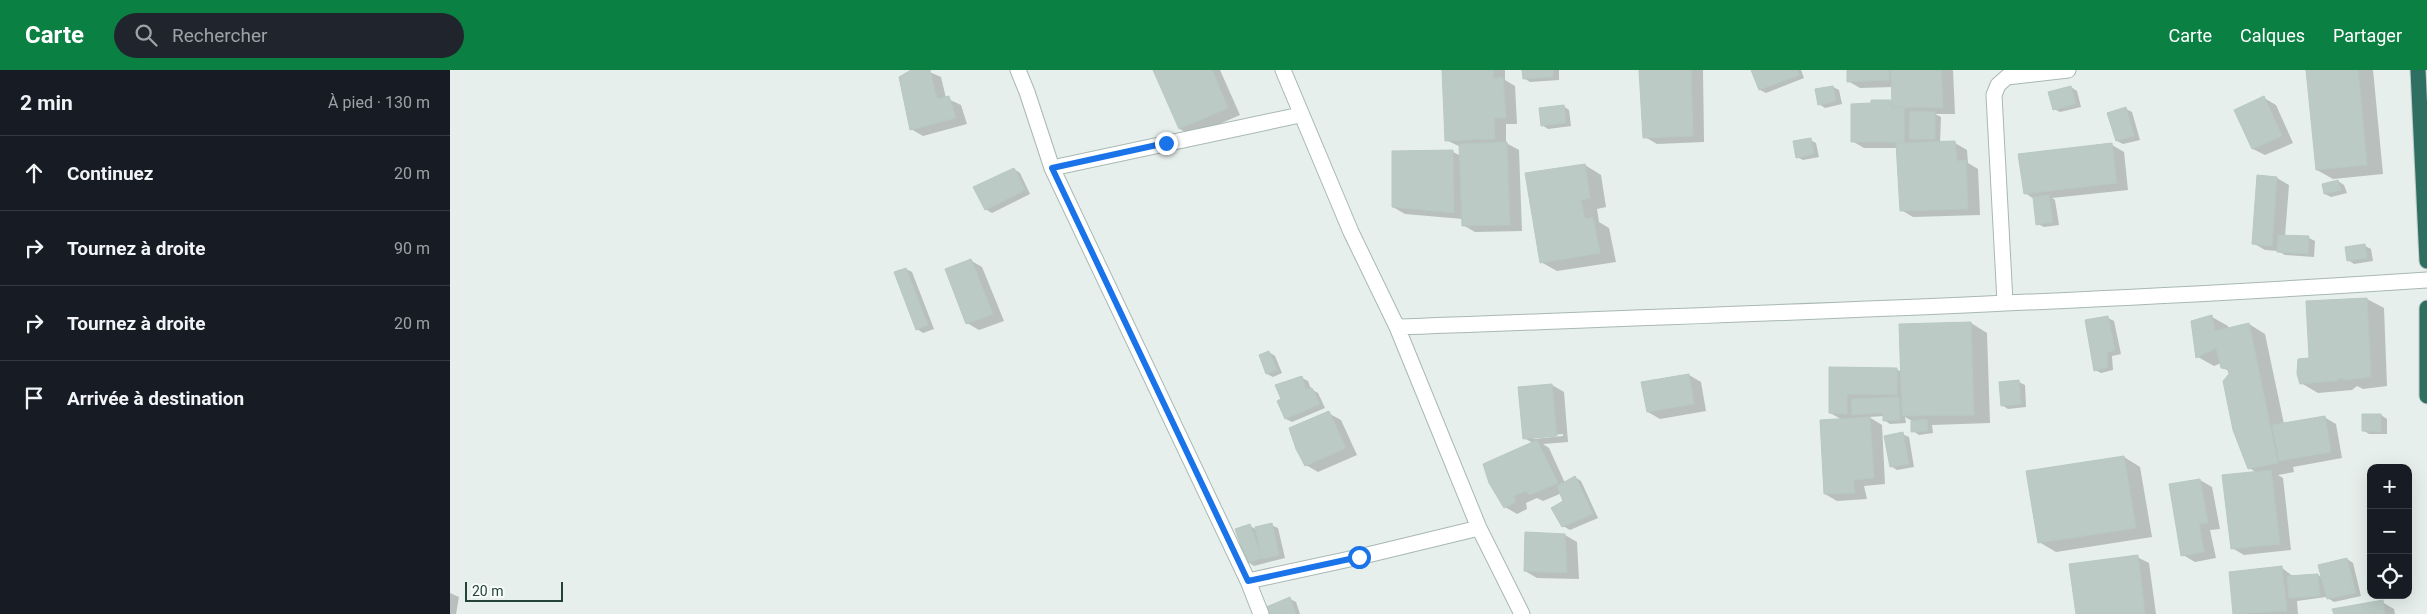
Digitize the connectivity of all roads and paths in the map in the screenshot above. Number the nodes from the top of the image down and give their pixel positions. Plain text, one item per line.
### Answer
1 (1018, 70) edge
2 (1282, 70) edge
3 (2068, 70) edge
4 (2418, 70) edge
5 (1300, 115) junction
6 (1052, 168) junction
7 (2427, 261) edge
8 (2427, 280) edge
9 (2005, 302) junction
10 (2427, 308) edge
11 (1397, 326) junction
12 (2426, 349) edge
13 (2427, 396) edge
14 (1479, 528) junction
15 (1248, 581) junction
16 (1261, 614) edge
17 (1522, 614) edge

1 - 6 street
2 - 5 street
3 - 9 street
4 - 7 highway
5 - 6 street
5 - 11 street
6 - 15 street
8 - 9 street
9 - 11 street
10 - 12 highway
11 - 14 street
12 - 13 highway
14 - 15 street
14 - 17 street
15 - 16 street

